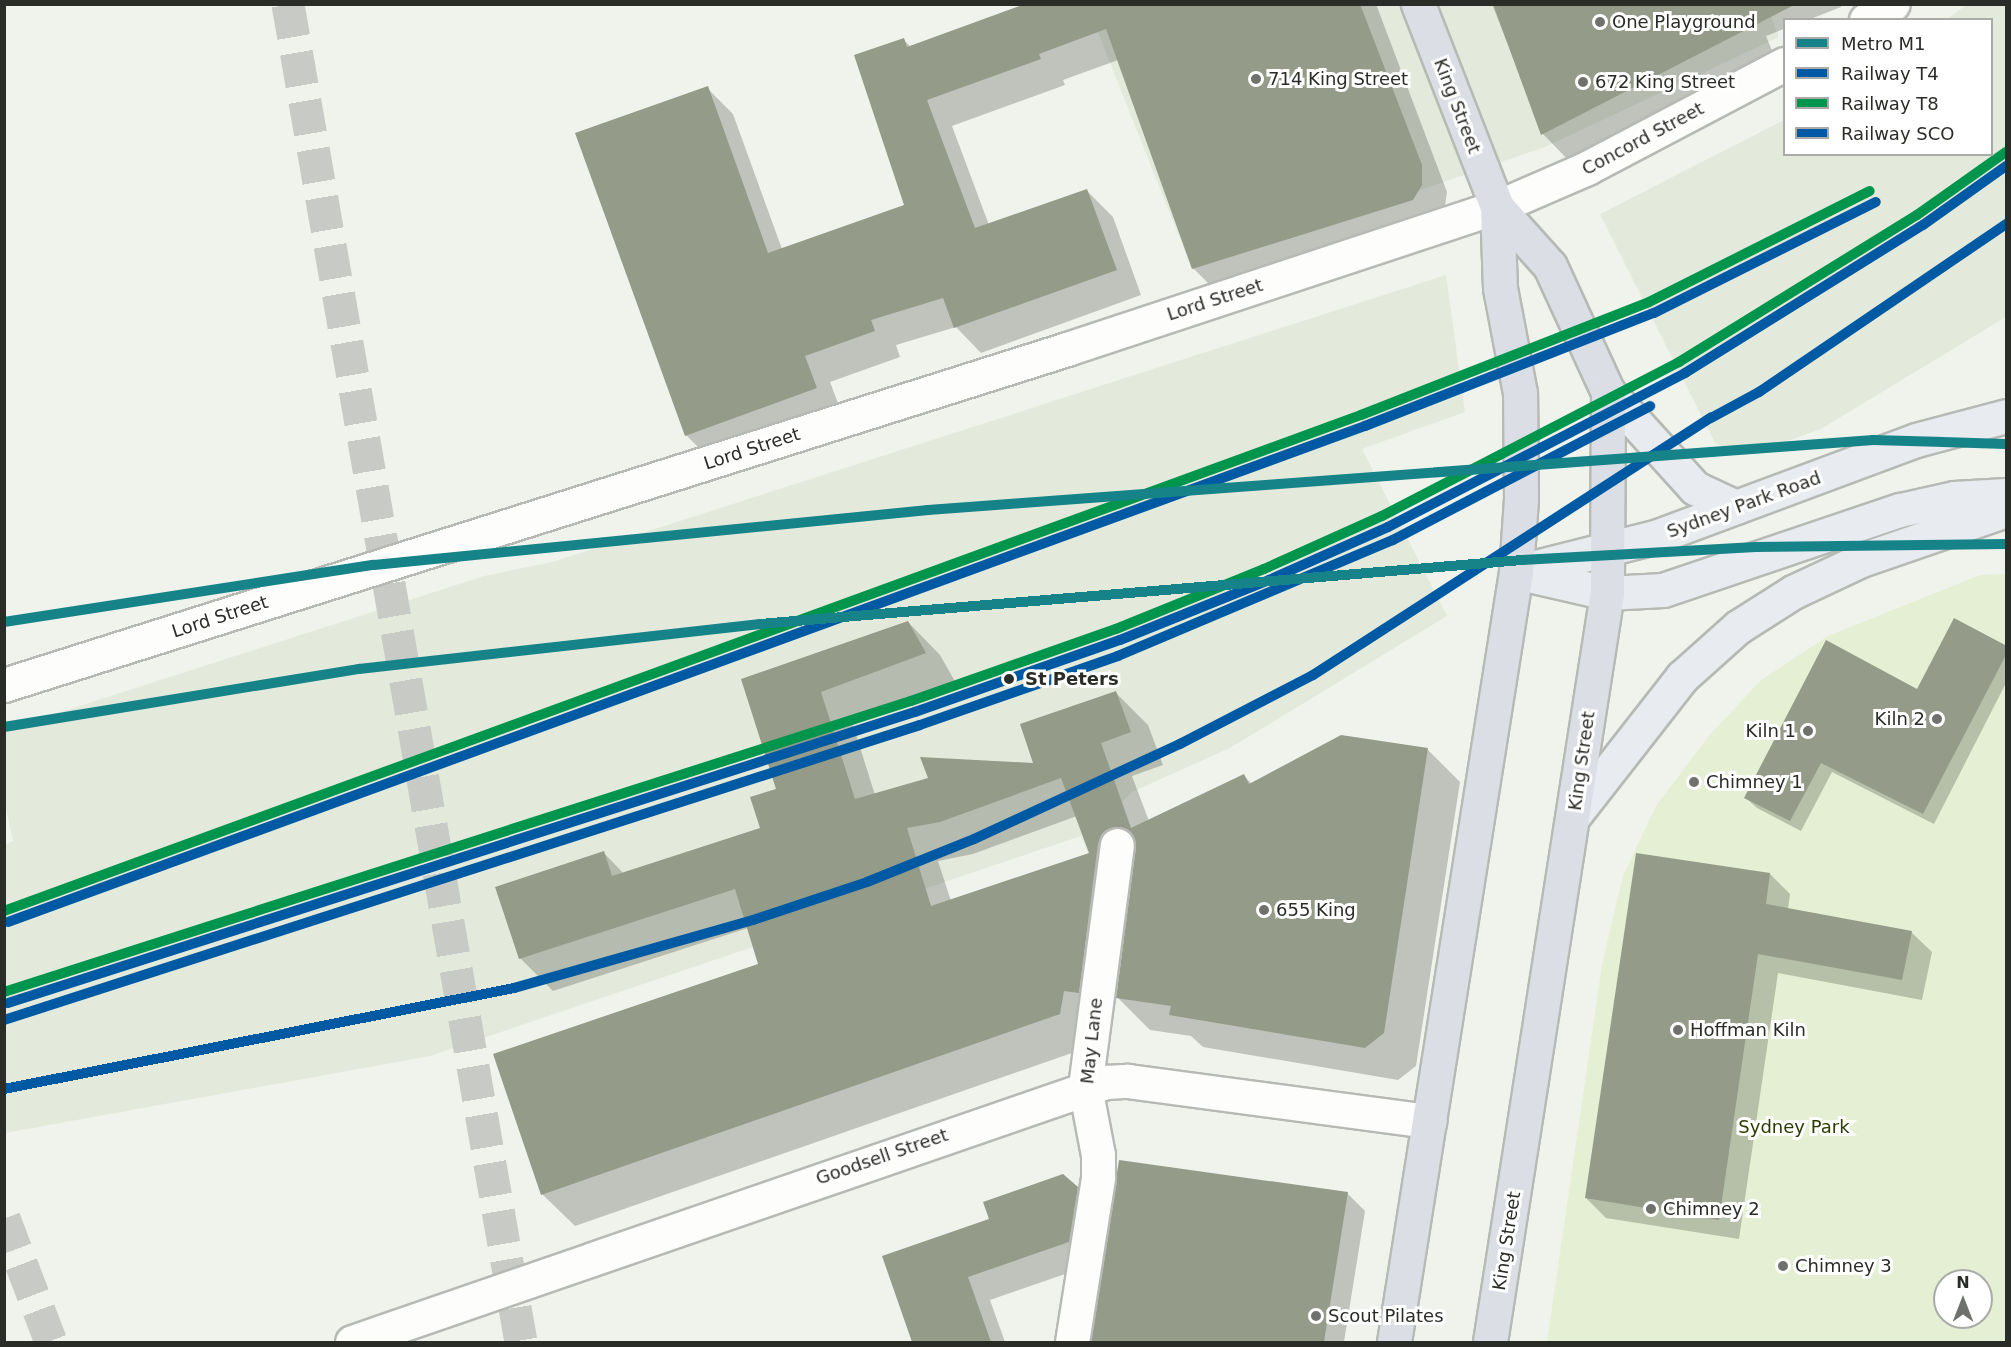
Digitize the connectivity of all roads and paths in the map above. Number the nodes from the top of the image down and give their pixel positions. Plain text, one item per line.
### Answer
1 (1418, 4) edge
2 (1893, 4) edge
3 (1869, 18) edge
4 (1783, 65) edge
5 (1497, 207) junction
6 (1608, 392) junction
7 (2007, 416) edge
8 (2007, 495) edge
9 (1736, 507) junction
10 (2007, 510) edge
11 (1606, 551) junction
12 (1516, 572) junction
13 (1607, 593) junction
14 (4, 685) edge
15 (1575, 814) junction
16 (1117, 845) dead end
17 (1085, 1087) junction
18 (1429, 1120) junction
19 (352, 1342) edge
20 (1072, 1342) edge
21 (1394, 1342) edge
22 (1490, 1342) edge

1 - 5 highway, King Street
2 - 3 street
4 - 5 street, Concord Street
5 - 6 highway, King Street
5 - 12 highway, King Street
5 - 14 street, Lord Street
6 - 9 main road
6 - 11 highway, King Street
7 - 9 main road, Sydney Park Road
8 - 13 main road
9 - 11 main road, Sydney Park Road
10 - 15 main road
11 - 12 main road, Sydney Park Road
11 - 13 highway, King Street
12 - 13 main road
12 - 18 highway, King Street
13 - 15 highway, King Street
15 - 22 highway, King Street
16 - 17 street, May Lane
17 - 18 street, Goodsell Street
17 - 19 street, Goodsell Street
17 - 20 street, May Lane
18 - 21 highway, King Street

